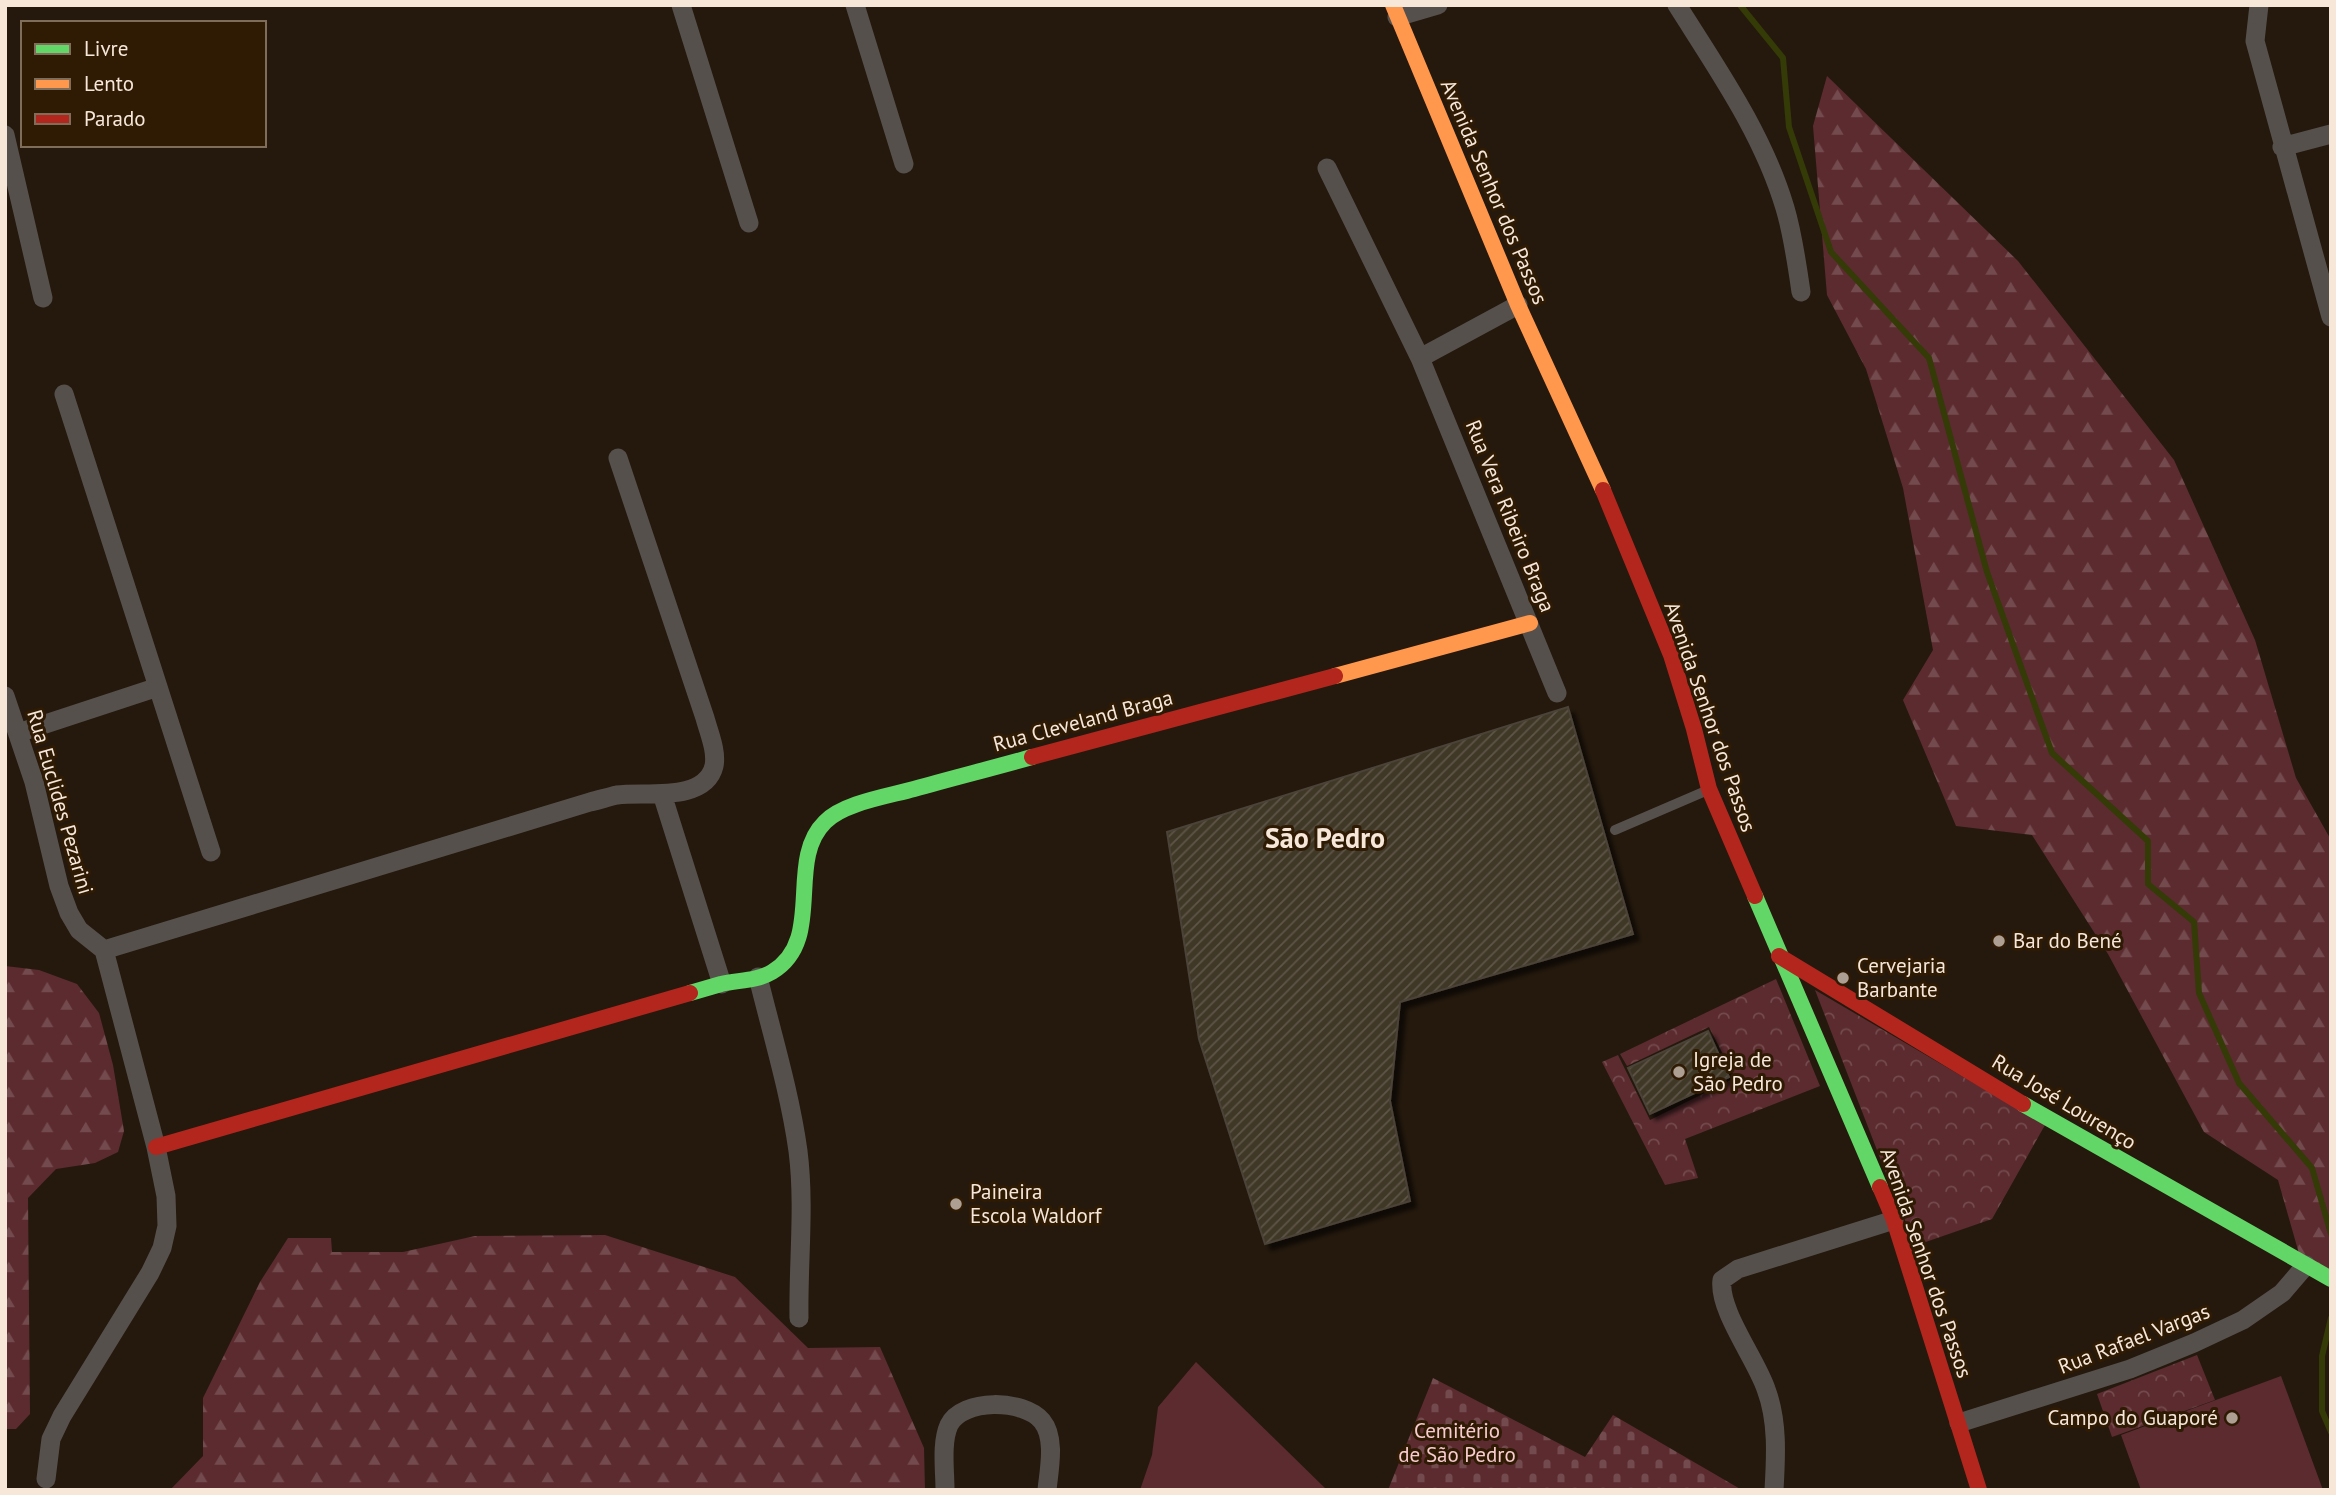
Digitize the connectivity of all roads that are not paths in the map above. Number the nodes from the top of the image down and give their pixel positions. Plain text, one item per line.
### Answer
1 (681, 5) edge
2 (855, 5) edge
3 (1438, 5) edge
4 (1677, 5) edge
5 (2259, 5) edge
6 (1395, 11) edge
7 (2331, 134) edge
8 (5, 135) edge
9 (2283, 146) junction
10 (904, 164) dead end
11 (1327, 168) dead end
12 (749, 222) dead end
13 (1801, 292) dead end
14 (43, 299) dead end
15 (1518, 304) junction
16 (2331, 317) edge
17 (1420, 358) junction
18 (64, 394) dead end
19 (618, 458) dead end
20 (1530, 623) junction
21 (159, 687) junction
22 (1557, 692) dead end
23 (5, 696) edge
24 (18, 733) junction
25 (1709, 789) junction
26 (662, 794) junction
27 (1615, 831) dead end
28 (211, 852) dead end
29 (104, 950) junction
30 (1779, 956) junction
31 (758, 977) junction
32 (722, 984) junction
33 (156, 1147) junction
34 (1894, 1220) junction
35 (2306, 1265) junction
36 (2329, 1278) edge
37 (799, 1318) dead end
38 (1959, 1423) junction
39 (46, 1479) dead end
40 (945, 1490) edge
41 (1047, 1490) edge
42 (1774, 1490) edge
43 (1979, 1490) edge

1 - 12 street
2 - 10 street
3 - 6 street
4 - 13 street
5 - 9 street
6 - 15 street, Avenida Senhor dos Passos
7 - 9 street
8 - 14 street
9 - 16 street
11 - 17 street, Rua Vera Ribeiro Braga
15 - 17 street
15 - 25 street, Avenida Senhor dos Passos
17 - 20 street, Rua Vera Ribeiro Braga
18 - 21 street
19 - 26 street
20 - 22 street, Rua Vera Ribeiro Braga
20 - 31 street, Rua Cleveland Braga
21 - 24 street
21 - 28 street
23 - 24 street, Rua Euclides Pezarini
24 - 29 street, Rua Euclides Pezarini
25 - 27 lane
25 - 30 street, Avenida Senhor dos Passos
26 - 29 street
26 - 32 street
29 - 33 street
30 - 34 street, Avenida Senhor dos Passos
30 - 35 street, Rua José Lourenço
31 - 32 street
31 - 37 street
32 - 33 street
33 - 39 street
34 - 38 street, Avenida Senhor dos Passos
34 - 42 street
35 - 36 street, Rua José Lourenço
35 - 38 street, Rua Rafael Vargas
38 - 43 street, Avenida Senhor dos Passos
40 - 41 street

